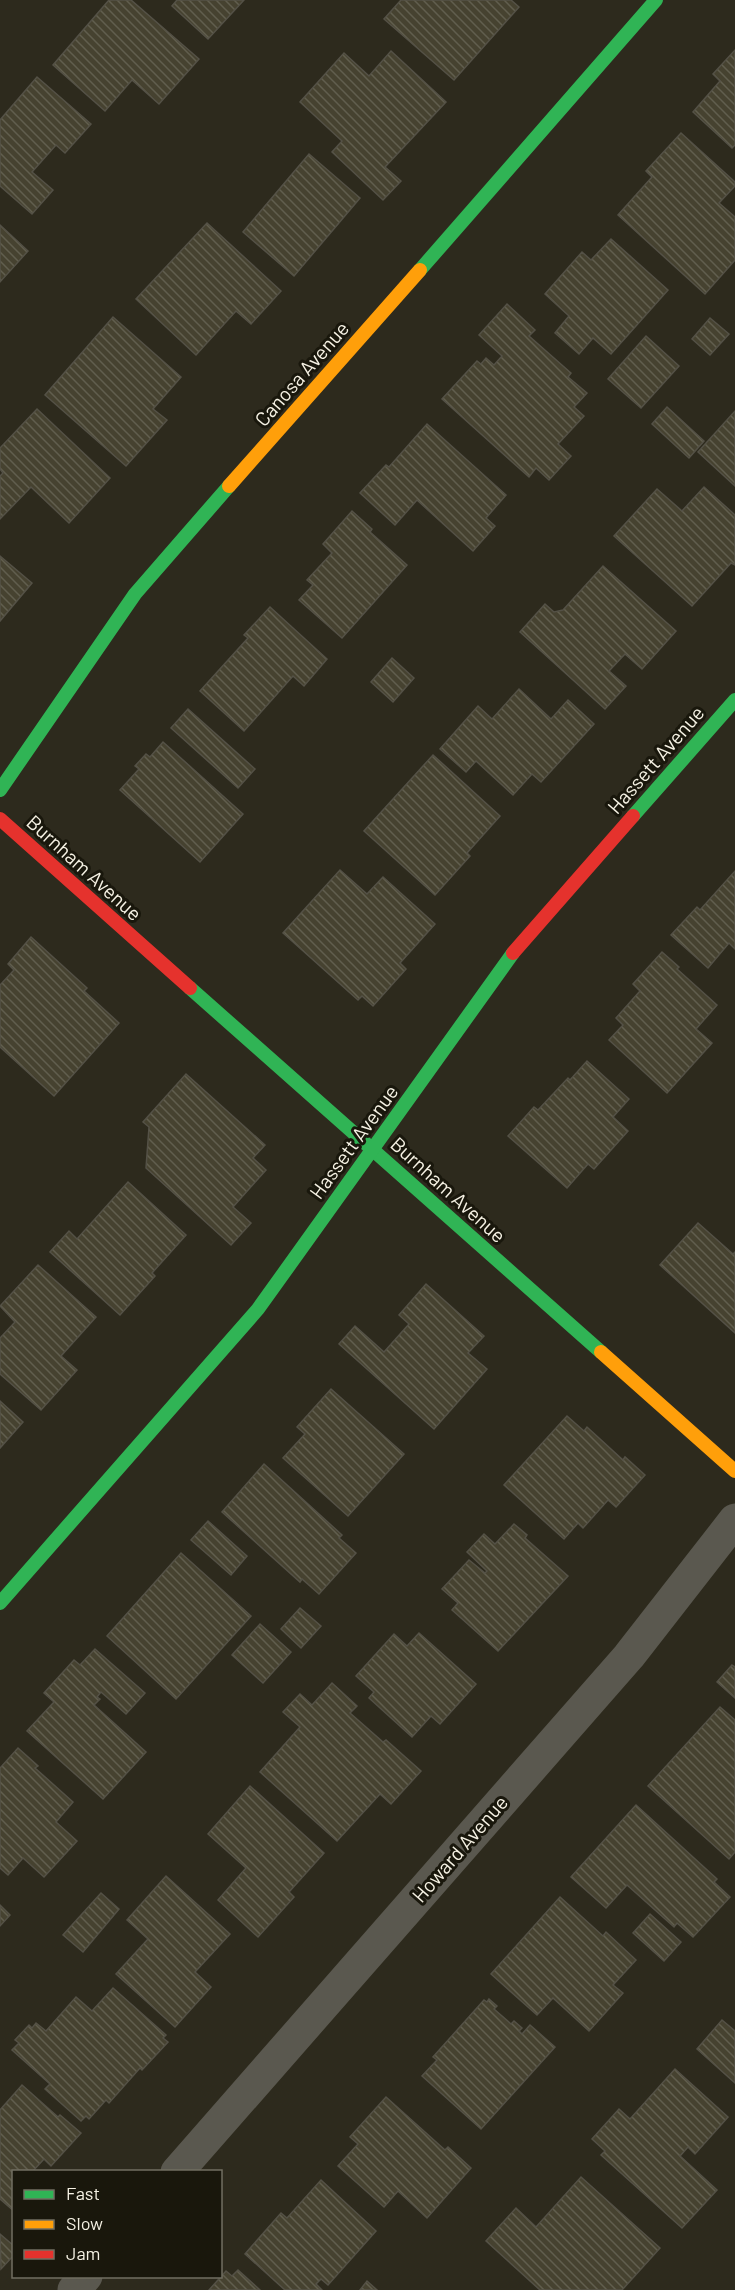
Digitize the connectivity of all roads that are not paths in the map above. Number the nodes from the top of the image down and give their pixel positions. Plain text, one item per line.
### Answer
1 (656, 0) edge
2 (735, 700) edge
3 (0, 790) edge
4 (0, 819) edge
5 (373, 1149) junction
6 (735, 1471) edge
7 (735, 1520) edge
8 (0, 1603) edge
9 (179, 2170) edge
10 (85, 2278) edge
11 (74, 2290) edge

1 - 3 street, Canosa Avenue
2 - 5 street, Hassett Avenue
4 - 5 street, Burnham Avenue
5 - 6 street, Burnham Avenue
5 - 8 street, Hassett Avenue
7 - 9 street, Howard Avenue
10 - 11 street

